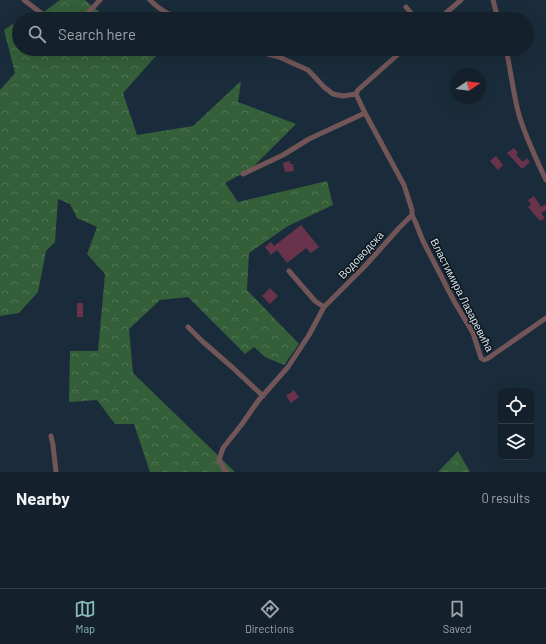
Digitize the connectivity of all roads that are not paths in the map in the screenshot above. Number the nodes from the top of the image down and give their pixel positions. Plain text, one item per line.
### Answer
1 (24, 0) edge
2 (100, 0) edge
3 (150, 0) edge
4 (461, 0) edge
5 (493, 0) edge
6 (406, 7) dead end
7 (40, 12) edge
8 (89, 12) edge
9 (165, 12) edge
10 (410, 12) edge
11 (447, 12) edge
12 (496, 12) edge
13 (275, 56) edge
14 (396, 56) edge
15 (507, 56) edge
16 (356, 94) junction
17 (365, 113) junction
18 (243, 174) dead end
19 (546, 180) edge
20 (412, 215) junction
21 (289, 270) dead end
22 (324, 307) junction
23 (546, 318) edge
24 (188, 327) dead end
25 (263, 396) junction
26 (51, 436) dead end
27 (56, 472) edge
28 (227, 472) edge

1 - 7 street
2 - 8 street
3 - 9 street
4 - 11 street
5 - 12 street
6 - 10 street
13 - 16 street
14 - 16 street
15 - 19 street
16 - 17 street
17 - 18 street
17 - 20 street
20 - 22 street, Водоводска
20 - 23 street, Властимира Лазаревића
21 - 22 street
22 - 25 street, Водоводска
24 - 25 street
25 - 28 street, Водоводска
26 - 27 street

